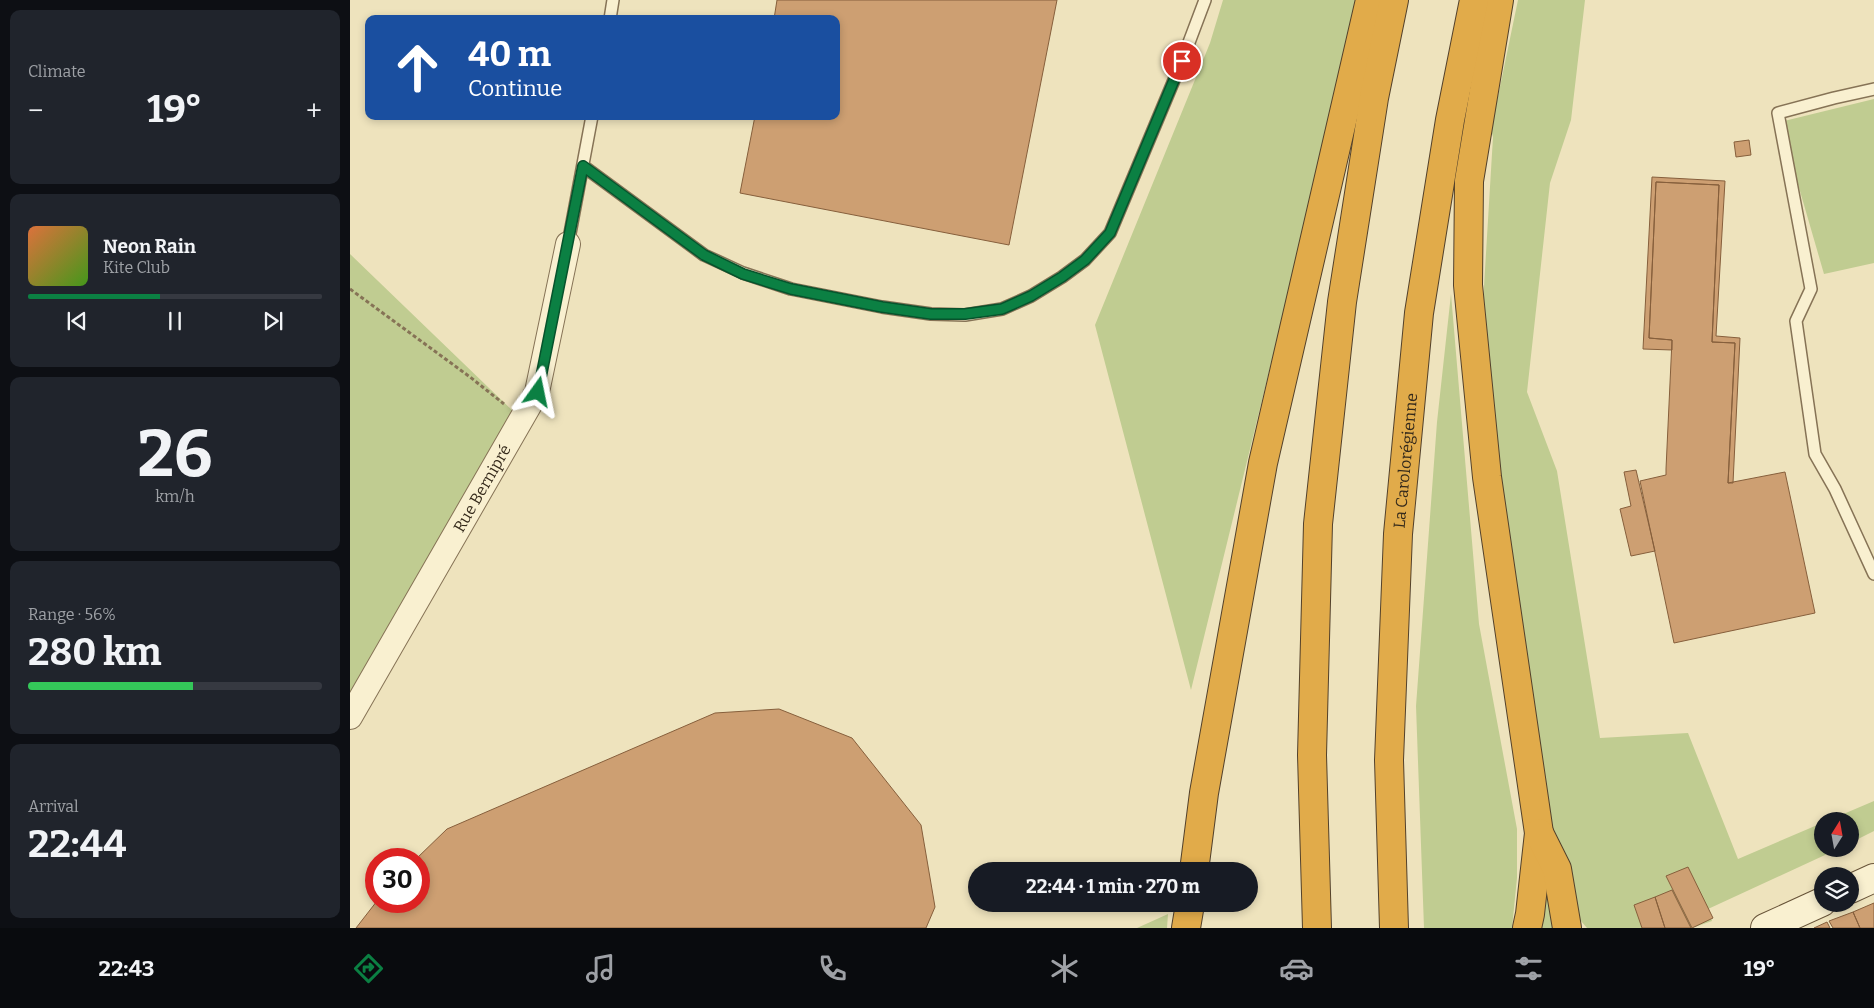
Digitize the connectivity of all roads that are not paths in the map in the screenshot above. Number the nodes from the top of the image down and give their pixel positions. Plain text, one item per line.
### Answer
1 (613, 0) edge
2 (1205, 0) edge
3 (1370, 0) edge
4 (1394, 0) edge
5 (1474, 0) edge
6 (1499, 0) edge
7 (611, 15) edge
8 (1874, 89) edge
9 (591, 120) edge
10 (583, 166) junction
11 (568, 244) joint
12 (1874, 574) edge
13 (350, 717) edge
14 (1540, 833) junction
15 (1195, 862) edge
16 (1874, 878) edge
17 (1859, 885) edge
18 (1814, 906) edge
19 (1189, 912) edge
20 (1186, 928) edge
21 (1317, 928) edge
22 (1394, 928) edge
23 (1527, 928) edge
24 (1567, 928) edge
25 (1765, 928) edge

1 - 7 lane
2 - 10 lane
3 - 15 highway
4 - 21 highway
5 - 22 highway, La Carolorégienne
6 - 14 highway
8 - 12 lane
9 - 10 lane
10 - 11 lane
11 - 13 street, Rue Bernipré
14 - 23 highway
14 - 24 highway
16 - 17 main road
18 - 25 main road
19 - 20 highway

